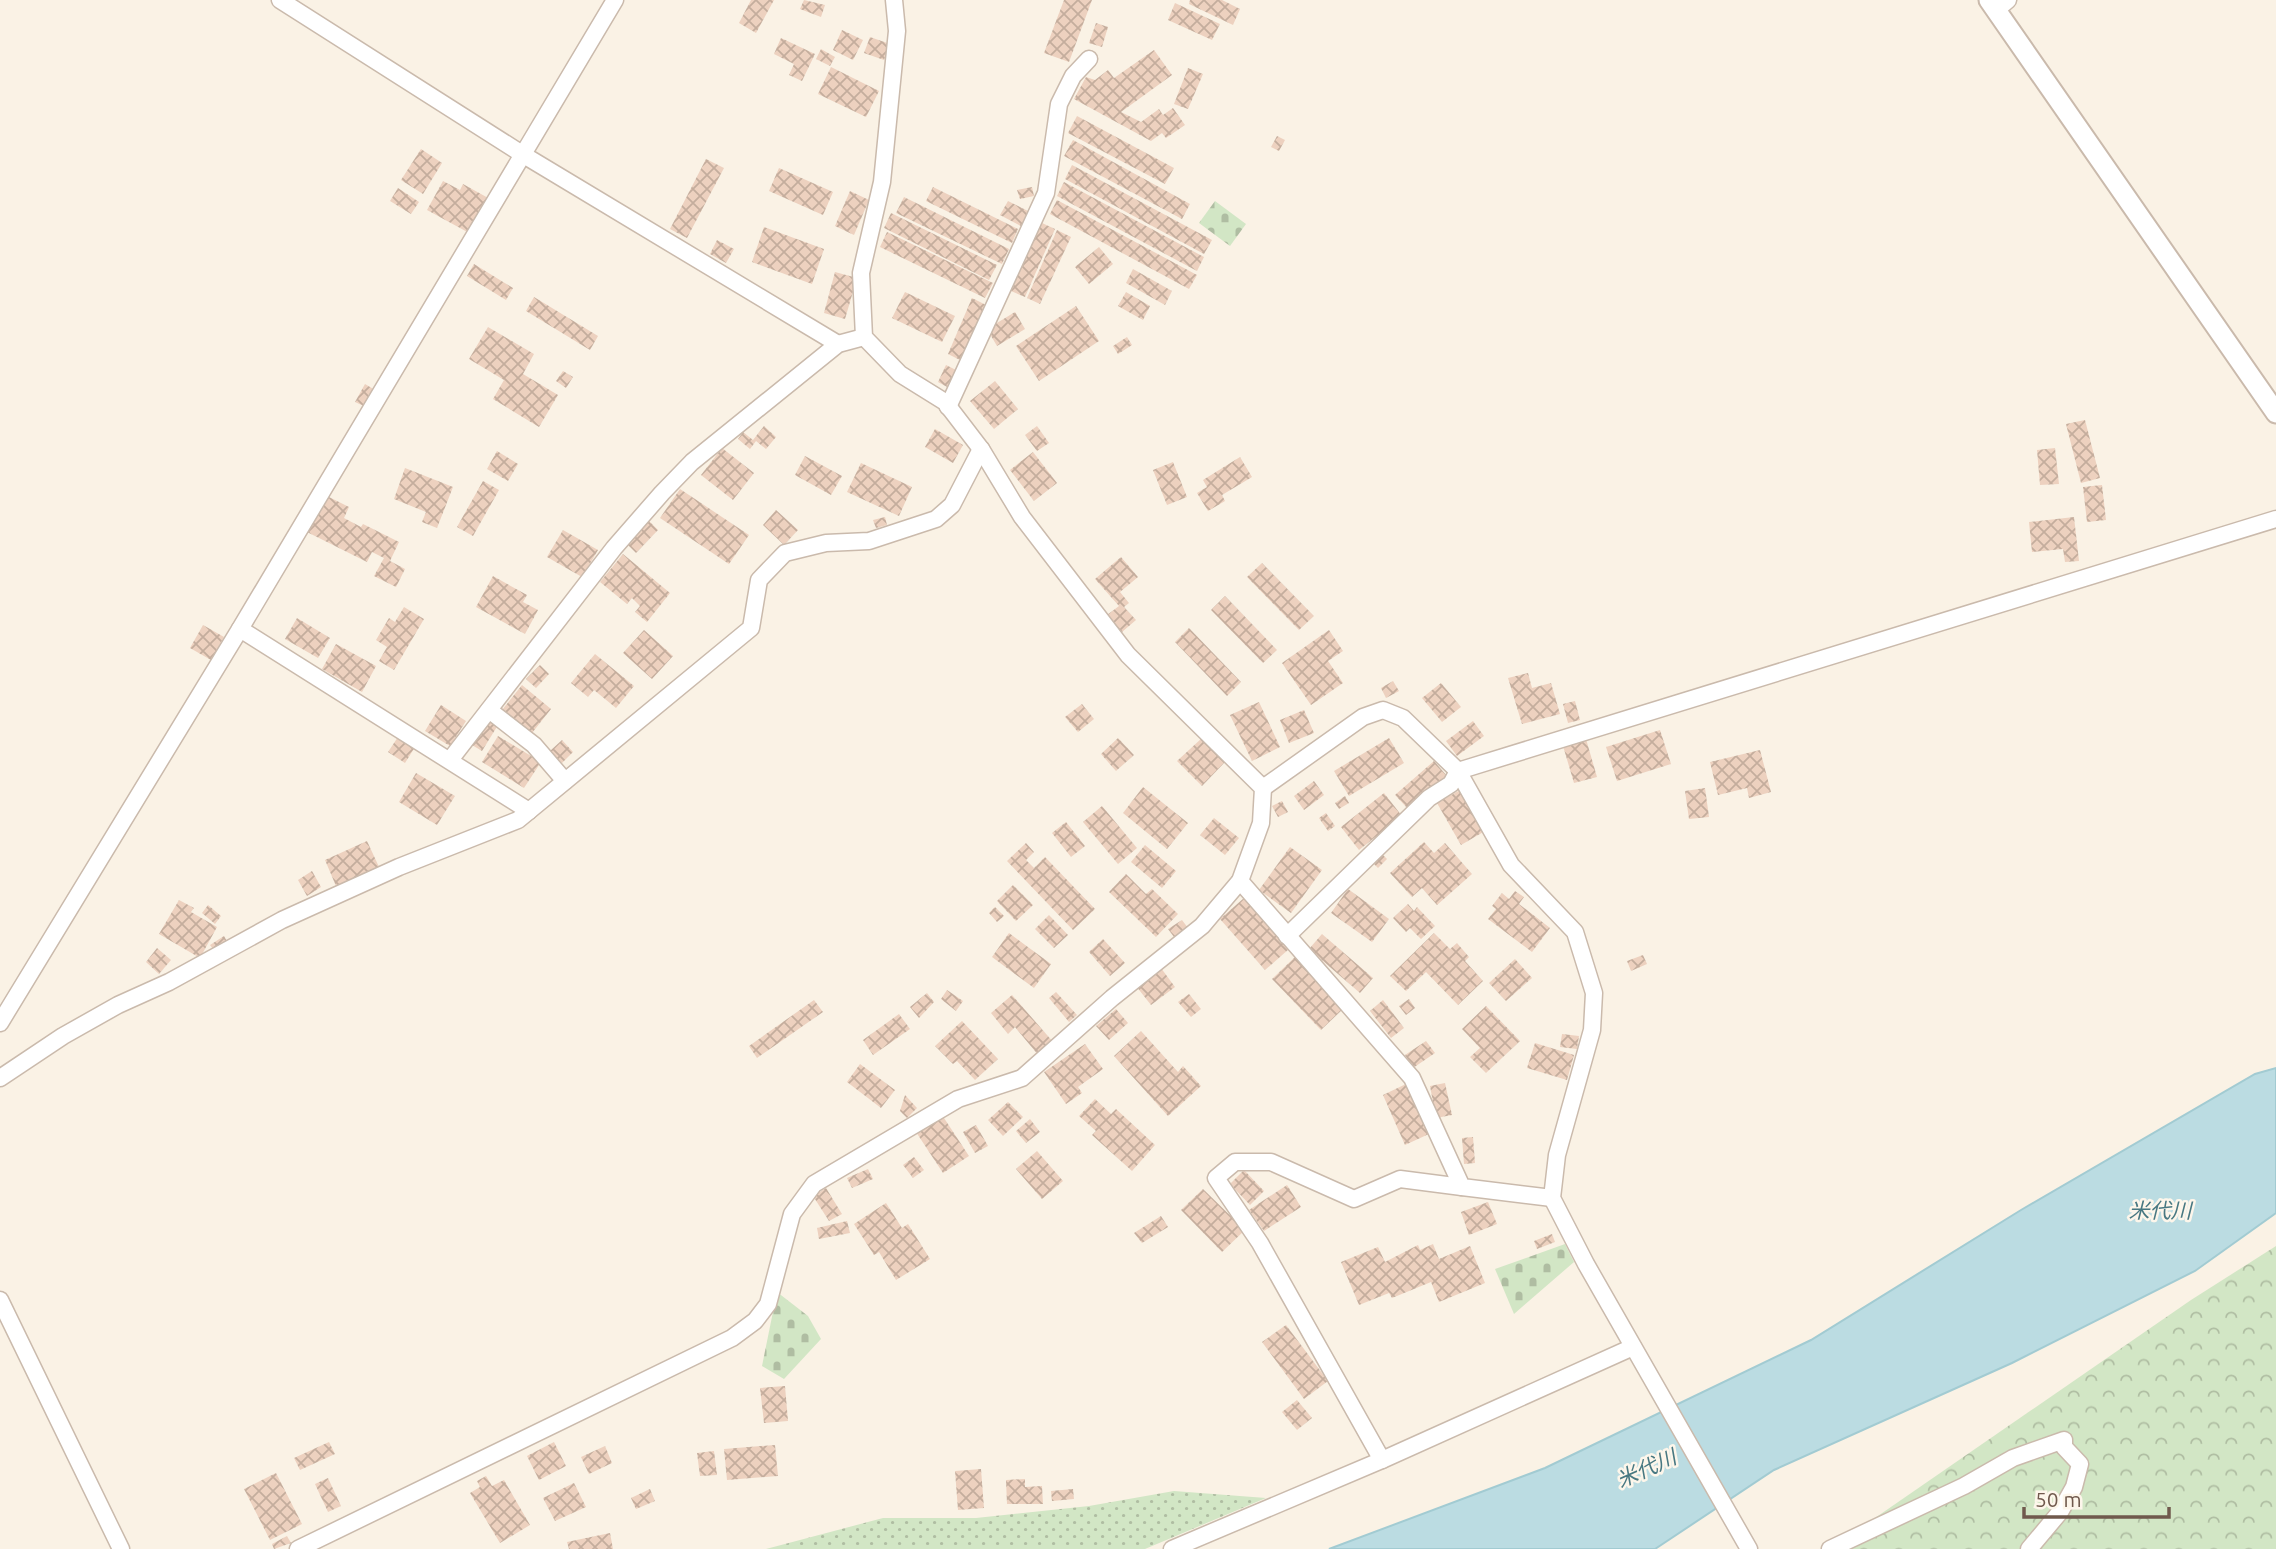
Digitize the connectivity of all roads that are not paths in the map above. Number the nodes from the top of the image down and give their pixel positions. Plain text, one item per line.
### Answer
1 (280, 0) edge
2 (615, 0) edge
3 (894, 0) edge
4 (1998, 3) edge
5 (1089, 59) dead end
6 (522, 154) junction
7 (864, 337) junction
8 (838, 344) junction
9 (948, 407) junction
10 (2276, 413) edge
11 (981, 449) junction
12 (2276, 519) edge
13 (240, 629) junction
14 (489, 710) junction
15 (450, 760) junction
16 (1458, 771) junction
17 (565, 781) junction
18 (1263, 788) junction
19 (529, 811) junction
20 (1240, 881) junction
21 (1287, 936) junction
22 (0, 1023) edge
23 (0, 1078) edge
24 (1462, 1187) junction
25 (1552, 1198) junction
26 (0, 1300) edge
27 (1633, 1348) junction
28 (1382, 1460) junction
29 (121, 1549) edge
30 (298, 1549) edge
31 (1172, 1549) edge
32 (1749, 1549) edge
33 (1830, 1549) edge
34 (2029, 1549) edge

1 - 6 street
2 - 6 street
3 - 7 street
4 - 10 street
5 - 9 street
6 - 8 street
6 - 13 street
7 - 8 street
7 - 9 street
8 - 14 street
9 - 11 street
11 - 17 street
11 - 18 street
12 - 16 street
13 - 15 street
13 - 22 street
14 - 15 street
14 - 17 street
15 - 19 street
16 - 18 street
16 - 21 street
16 - 25 street
17 - 19 street
18 - 20 street
19 - 23 street
20 - 21 street
20 - 30 street
21 - 24 street
24 - 25 street
24 - 28 street
25 - 27 street
26 - 29 street
27 - 28 street
27 - 32 street
28 - 31 street
33 - 34 street

